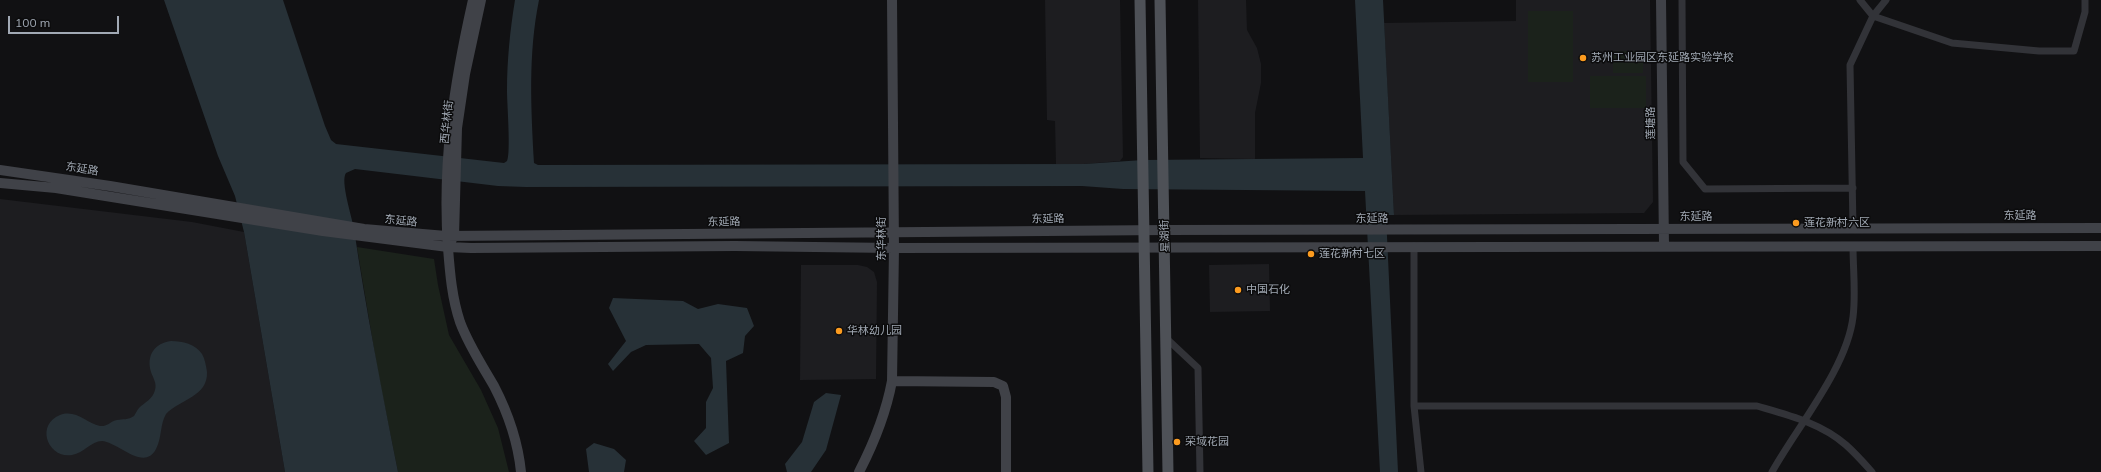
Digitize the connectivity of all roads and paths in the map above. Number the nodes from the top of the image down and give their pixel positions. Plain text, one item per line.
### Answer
1 (473, 0) edge
2 (481, 0) edge
3 (892, 0) edge
4 (1140, 0) edge
5 (1160, 0) edge
6 (1661, 0) edge
7 (1682, 0) edge
8 (1860, 0) edge
9 (1886, 0) edge
10 (2085, 0) edge
11 (1873, 16) junction
12 (452, 156) junction
13 (0, 170) edge
14 (0, 183) edge
15 (1853, 188) junction
16 (220, 210) junction
17 (1853, 228) junction
18 (2101, 228) edge
19 (1664, 229) junction
20 (1144, 230) junction
21 (1165, 230) junction
22 (894, 232) junction
23 (365, 233) junction
24 (450, 236) junction
25 (1664, 245) junction
26 (1165, 246) junction
27 (1414, 246) junction
28 (1853, 246) junction
29 (2101, 246) edge
30 (448, 247) junction
31 (1145, 247) junction
32 (894, 248) junction
33 (1166, 338) junction
34 (892, 381) junction
35 (1414, 406) junction
36 (1804, 419) junction
37 (521, 472) edge
38 (858, 472) edge
39 (1006, 472) edge
40 (1148, 472) edge
41 (1168, 472) edge
42 (1200, 472) edge
43 (1420, 472) edge
44 (1772, 472) edge
45 (1872, 472) edge

1 - 12 main road, 西华林街
2 - 12 main road, 西华林街
3 - 22 main road, 东华林街
4 - 20 main road, 星湖街
5 - 21 main road, 星湖街
6 - 19 main road, 莲塘路
7 - 15 street
8 - 11 street
9 - 11 street
10 - 11 street
11 - 15 street
12 - 24 main road, 西华林街
13 - 16 main road, 东延路
14 - 16 main road, 东延路
15 - 17 street
16 - 23 main road, 东延路
17 - 18 main road, 东延路
17 - 19 main road, 东延路
19 - 21 main road, 东延路
19 - 25 main road, 莲塘路
20 - 21 main road, 东延路
20 - 22 main road, 东延路
20 - 31 main road, 星湖街
21 - 26 main road, 星湖街
22 - 24 main road, 东延路
22 - 32 main road, 东华林街
23 - 24 main road, 东延路
23 - 30 main road, 东延路
24 - 30 main road, 西华林街
25 - 27 main road, 东延路
25 - 28 main road, 东延路
26 - 27 main road, 东延路
26 - 31 main road, 东延路
26 - 33 main road, 星湖街
27 - 35 street
28 - 29 main road, 东延路
28 - 36 street
30 - 32 main road, 东延路
30 - 37 main road, 西华林街
31 - 32 main road, 东延路
31 - 40 main road, 星湖街
32 - 34 main road, 东华林街
33 - 41 main road, 星湖街
33 - 42 street
34 - 38 main road, 东华林街
34 - 39 main road
35 - 36 street
35 - 43 street
36 - 44 street
36 - 45 street

